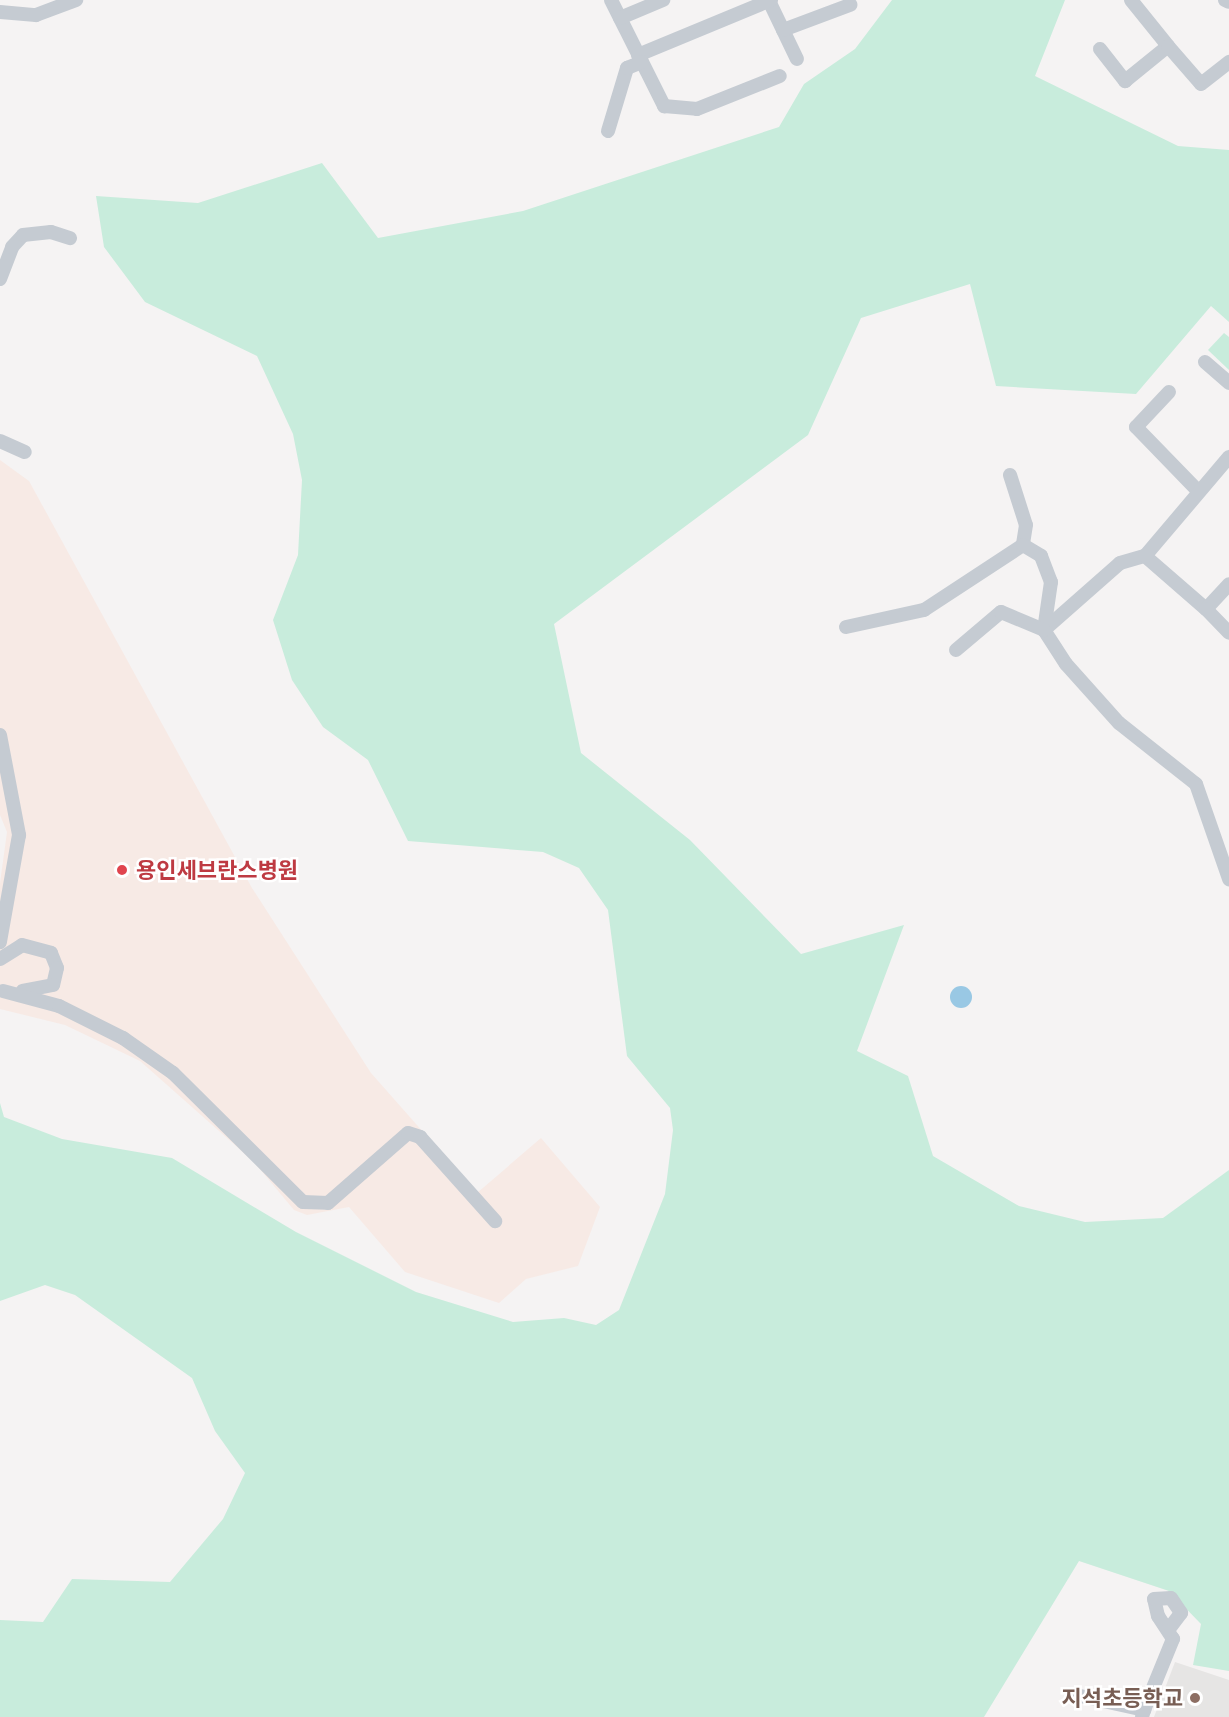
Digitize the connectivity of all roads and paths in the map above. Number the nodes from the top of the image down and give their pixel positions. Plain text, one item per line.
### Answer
1 (76, 0) edge
2 (611, 0) edge
3 (663, 0) edge
4 (1131, 0) edge
5 (770, 2) edge
6 (850, 5) dead end
7 (0, 12) edge
8 (620, 18) junction
9 (783, 30) junction
10 (1168, 46) junction
11 (1100, 50) dead end
12 (640, 58) junction
13 (797, 59) dead end
14 (1229, 62) edge
15 (780, 76) dead end
16 (608, 131) dead end
17 (70, 238) dead end
18 (0, 279) edge
19 (1205, 362) dead end
20 (1229, 383) edge
21 (1170, 392) dead end
22 (0, 441) edge
23 (25, 452) dead end
24 (1229, 458) edge
25 (1010, 475) dead end
26 (1198, 491) junction
27 (1023, 545) junction
28 (1145, 556) junction
29 (1229, 584) edge
30 (1206, 609) junction
31 (846, 627) dead end
32 (1044, 630) junction
33 (1229, 633) edge
34 (956, 650) dead end
35 (0, 735) edge
36 (1229, 879) edge
37 (5, 918) junction
38 (0, 942) edge
39 (22, 945) junction
40 (0, 959) edge
41 (48, 989) junction
42 (1, 991) edge
43 (59, 1006) junction
44 (495, 1221) dead end
45 (1167, 1630) dead end
46 (1076, 1695) dead end
47 (1143, 1714) edge

1 - 7 street
2 - 8 street
3 - 8 street
4 - 10 street
5 - 9 street
5 - 12 street
6 - 9 street
8 - 12 street
9 - 13 street
10 - 11 street
10 - 14 street
12 - 15 street
12 - 16 street
17 - 18 street
19 - 20 street
21 - 26 street
22 - 23 street
24 - 26 street
25 - 27 street
26 - 28 street
27 - 31 street
27 - 32 street
28 - 30 street
28 - 32 street
29 - 30 street
30 - 33 street
32 - 34 street
32 - 36 street
35 - 37 street
37 - 38 street
37 - 39 street
39 - 40 street
39 - 41 street
41 - 42 street
41 - 43 street
42 - 43 street
43 - 44 street
45 - 47 street
46 - 47 street

